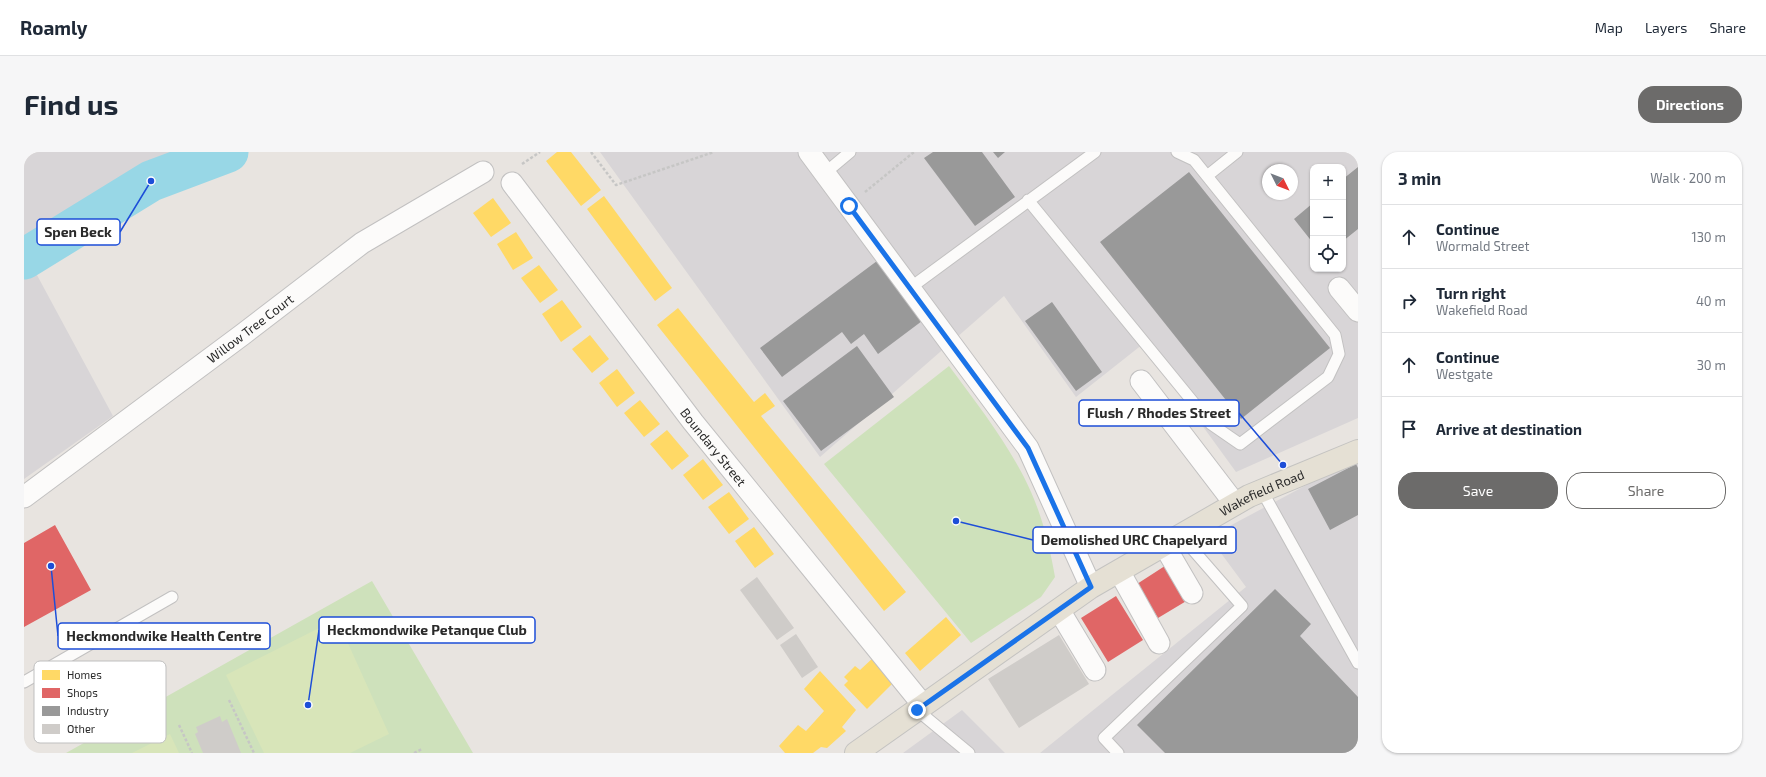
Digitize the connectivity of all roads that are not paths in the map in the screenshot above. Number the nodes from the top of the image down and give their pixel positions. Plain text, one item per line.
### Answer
1 (809, 152) edge
2 (850, 152) edge
3 (1095, 152) edge
4 (1177, 152) edge
5 (1237, 152) edge
6 (483, 172) dead end
7 (825, 173) junction
8 (1206, 176) junction
9 (512, 183) dead end
10 (1028, 200) junction
11 (910, 288) junction
12 (1339, 288) dead end
13 (1358, 311) edge
14 (1141, 381) dead end
15 (1358, 451) edge
16 (1262, 491) junction
17 (24, 497) edge
18 (1236, 504) junction
19 (1172, 541) junction
20 (1119, 571) junction
21 (1091, 587) junction
22 (1192, 593) dead end
23 (172, 597) dead end
24 (1059, 610) junction
25 (1159, 643) dead end
26 (61, 661) edge
27 (1358, 662) edge
28 (1095, 670) dead end
29 (34, 676) edge
30 (24, 682) edge
31 (920, 708) junction
32 (856, 753) edge
33 (969, 753) edge
34 (1118, 753) edge

1 - 7 street
2 - 7 lane
3 - 10 lane
4 - 8 lane
5 - 8 lane
6 - 17 street, Willow Tree Court
7 - 11 street
8 - 10 lane
9 - 31 street, Boundary Street
10 - 11 lane
11 - 21 street
12 - 13 street
14 - 18 street
15 - 16 main road, Wakefield Road
16 - 18 main road, Wakefield Road
16 - 27 lane
18 - 19 main road, Wakefield Road
19 - 20 main road, Wakefield Road
19 - 22 street
19 - 34 lane
20 - 21 main road, Wakefield Road
20 - 25 street
21 - 24 main road, Wakefield Road
23 - 26 lane
24 - 28 street
24 - 31 main road, Wakefield Road
29 - 30 lane
31 - 32 main road, Wakefield Road
31 - 33 lane

